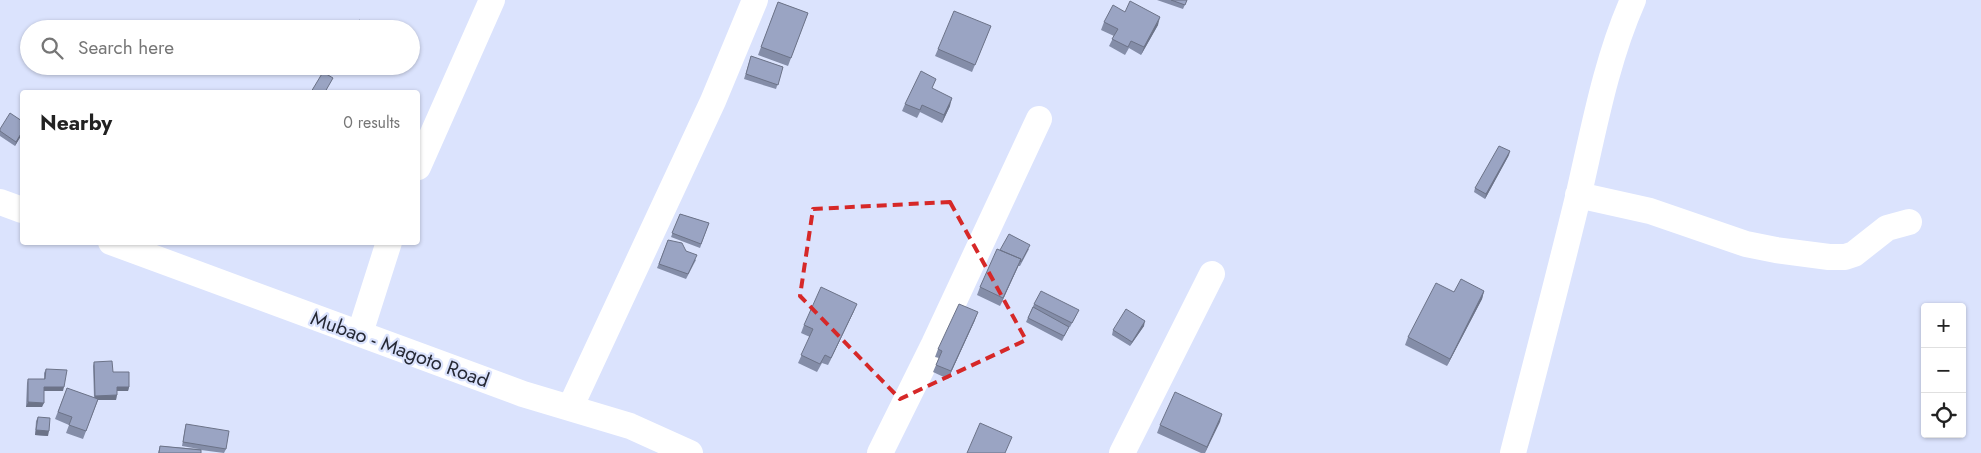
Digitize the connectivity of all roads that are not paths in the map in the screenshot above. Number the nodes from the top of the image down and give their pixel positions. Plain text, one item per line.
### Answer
1 (492, 0) edge
2 (755, 0) edge
3 (1632, 0) edge
4 (1039, 119) dead end
5 (420, 162) edge
6 (1578, 195) junction
7 (0, 202) edge
8 (20, 209) edge
9 (1909, 222) dead end
10 (119, 245) edge
11 (388, 245) edge
12 (1212, 274) dead end
13 (360, 333) junction
14 (570, 408) junction
15 (690, 453) edge
16 (880, 453) edge
17 (1122, 453) edge
18 (1513, 453) edge

1 - 5 street
2 - 14 street
3 - 6 street
4 - 16 street
6 - 9 street
6 - 18 street
7 - 8 street
10 - 13 street, Mubao - Magoto Road
11 - 13 street
12 - 17 street
13 - 14 street, Mubao - Magoto Road
14 - 15 street, Mubao - Magoto Road

